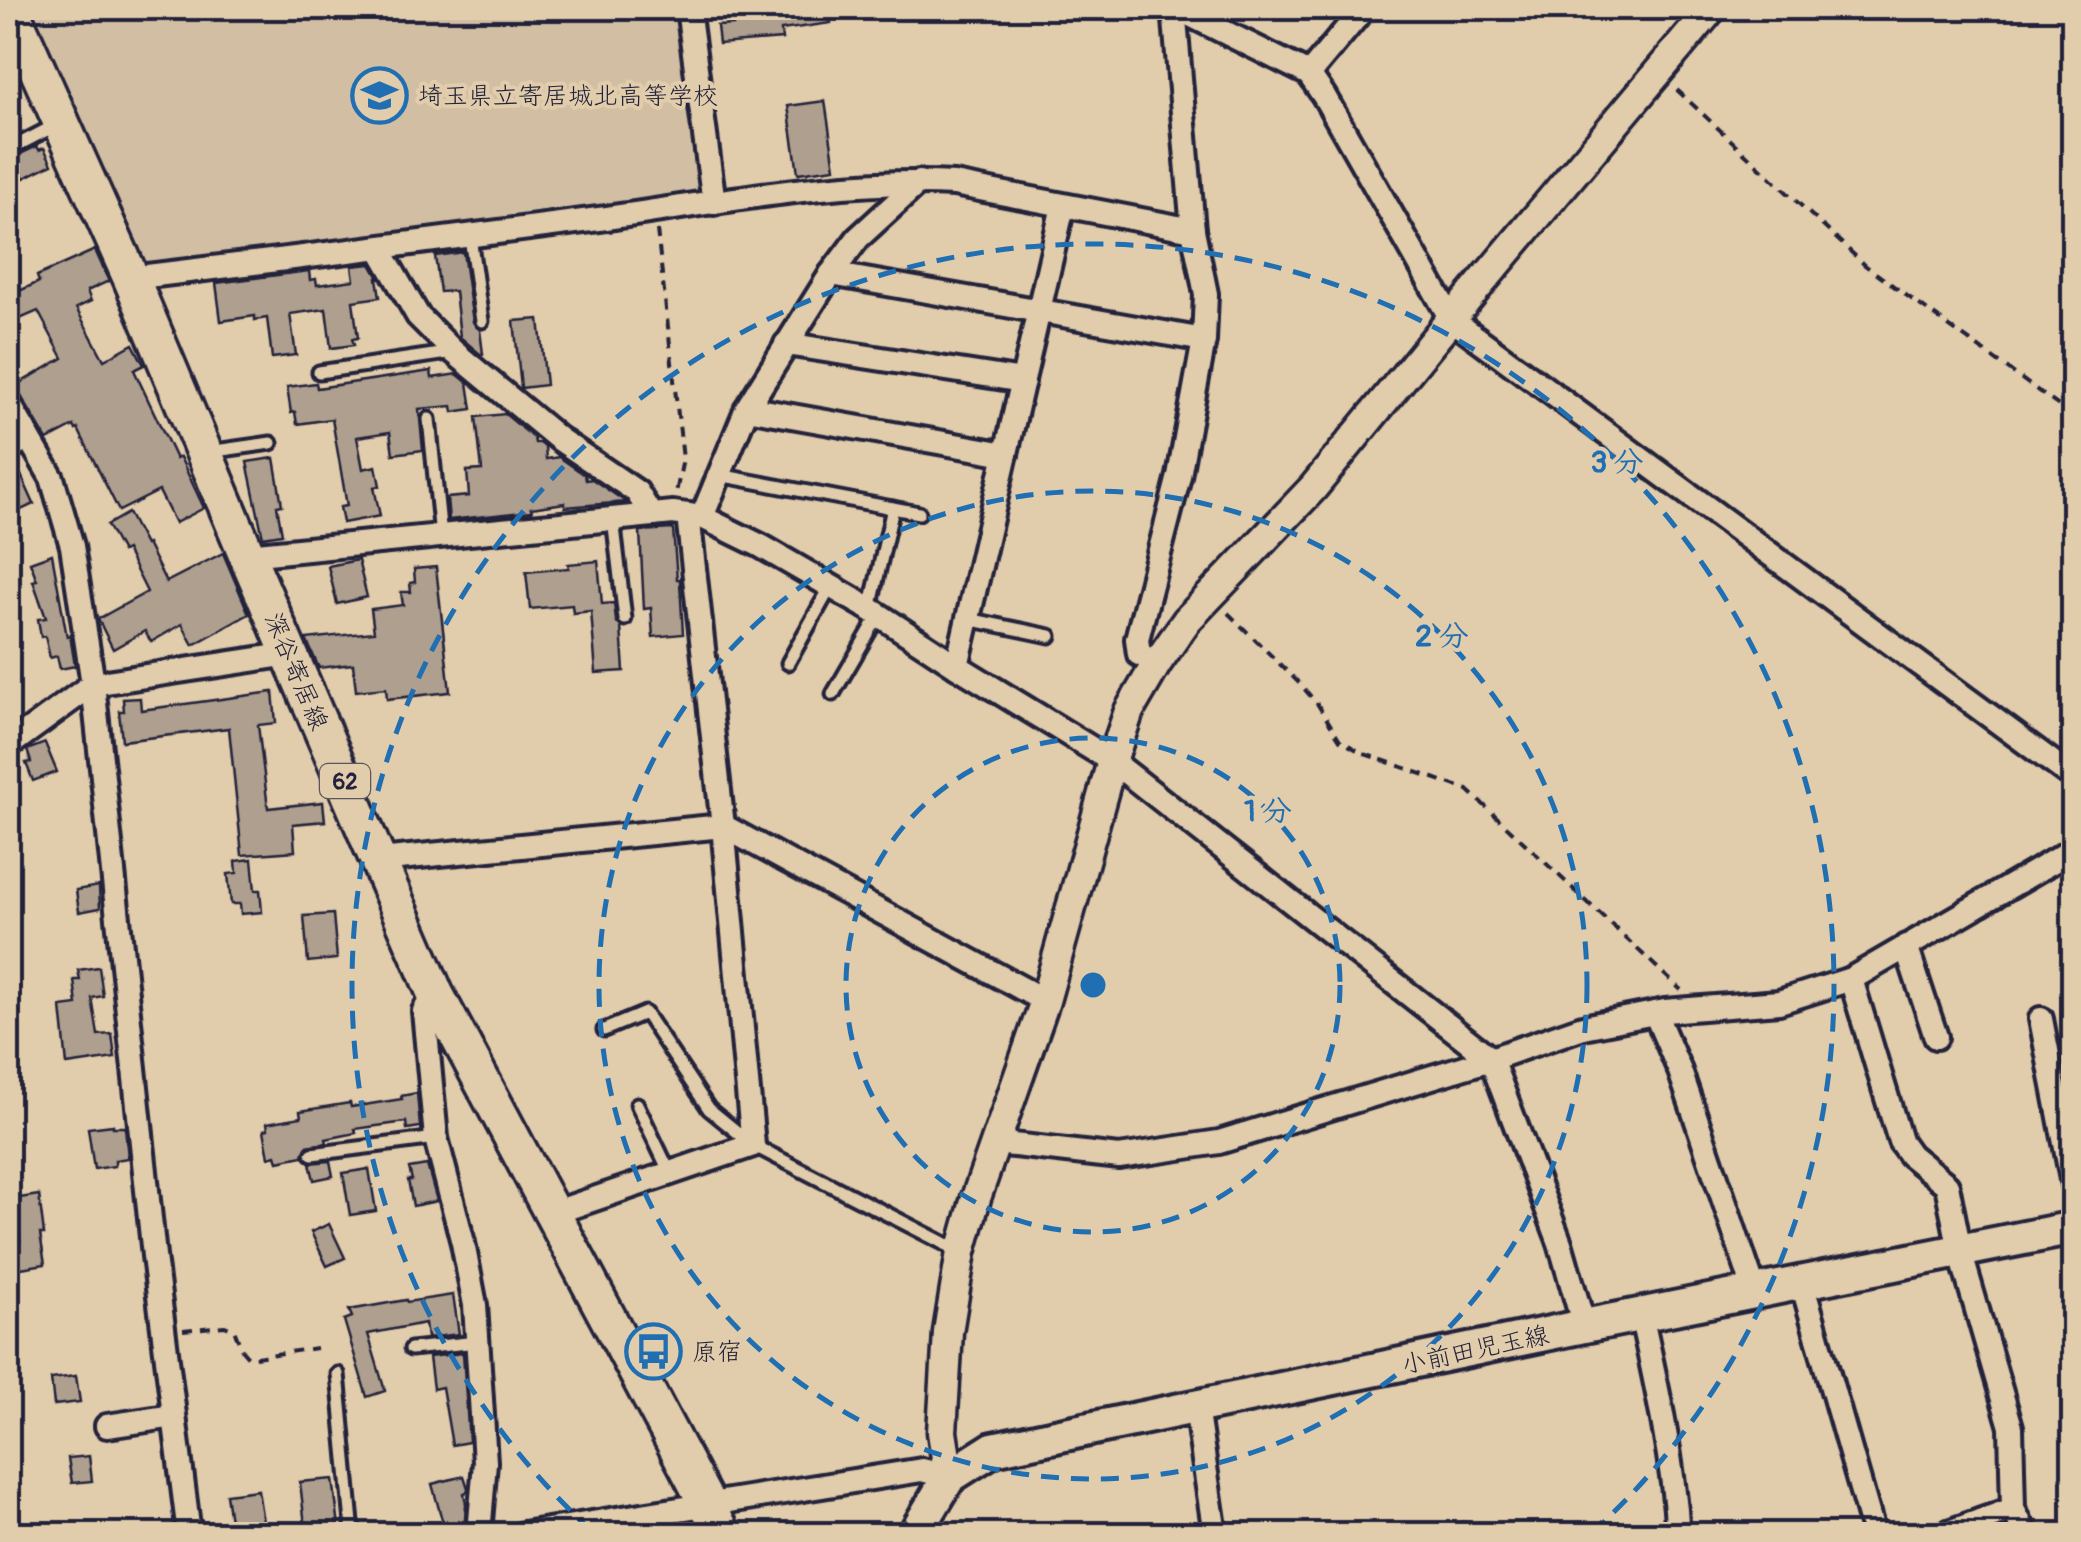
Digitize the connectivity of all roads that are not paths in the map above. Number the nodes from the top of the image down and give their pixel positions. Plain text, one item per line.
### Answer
1 (688, 8) edge
2 (1175, 8) edge
3 (1364, 8) edge
4 (1712, 8) edge
5 (13, 28) edge
6 (1309, 74) junction
7 (62, 122) junction
8 (8, 150) edge
9 (918, 182) junction
10 (714, 203) junction
11 (1063, 206) junction
12 (1193, 230) junction
13 (470, 237) junction
14 (379, 248) junction
15 (832, 274) junction
16 (132, 278) junction
17 (1039, 311) junction
18 (1451, 319) junction
19 (482, 321) dead end
20 (1204, 340) junction
21 (786, 344) junction
22 (454, 352) junction
23 (319, 372) dead end
24 (1022, 381) junction
25 (8, 402) edge
26 (747, 408) junction
27 (429, 419) dead end
28 (31, 442) junction
29 (271, 444) dead end
30 (204, 453) junction
31 (1006, 454) junction
32 (8, 455) edge
33 (719, 475) junction
34 (893, 508) junction
35 (918, 513) dead end
36 (678, 515) junction
37 (614, 518) junction
38 (441, 536) junction
39 (247, 555) junction
40 (831, 586) junction
41 (874, 612) junction
42 (624, 619) dead end
43 (968, 619) junction
44 (1050, 636) dead end
45 (290, 654) junction
46 (788, 663) dead end
47 (1157, 663) junction
48 (957, 666) junction
49 (92, 684) junction
50 (832, 694) dead end
51 (8, 746) edge
52 (1112, 761) junction
53 (2074, 778) edge
54 (723, 826) junction
55 (2074, 849) edge
56 (379, 860) junction
57 (1906, 946) junction
58 (1851, 979) junction
59 (435, 993) junction
60 (1045, 1001) junction
61 (1655, 1013) junction
62 (2041, 1019) dead end
63 (604, 1030) dead end
64 (1936, 1037) dead end
65 (1490, 1060) junction
66 (637, 1104) dead end
67 (436, 1138) junction
68 (996, 1143) junction
69 (753, 1145) junction
70 (312, 1154) dead end
71 (670, 1173) junction
72 (2074, 1190) edge
73 (553, 1213) junction
74 (2074, 1228) edge
75 (1960, 1251) junction
76 (962, 1252) junction
77 (1802, 1283) junction
78 (1754, 1292) junction
79 (1640, 1314) junction
80 (1584, 1326) junction
81 (478, 1342) junction
82 (412, 1349) dead end
83 (338, 1374) dead end
84 (1196, 1407) junction
85 (174, 1416) junction
86 (107, 1426) dead end
87 (949, 1477) junction
88 (2013, 1509) junction
89 (715, 1520) edge
90 (189, 1534) edge
91 (353, 1534) edge
92 (479, 1534) edge
93 (523, 1534) edge
94 (915, 1534) edge
95 (1215, 1534) edge
96 (1678, 1534) edge
97 (1874, 1534) edge
98 (1943, 1534) edge
99 (2026, 1534) edge

1 - 10 street
2 - 6 street
2 - 12 street
3 - 6 street
4 - 18 street
5 - 7 main road, 深谷寄居線 / 62
6 - 18 street
7 - 8 lane
7 - 16 main road, 深谷寄居線 / 62
9 - 10 street
9 - 11 street
9 - 15 street
10 - 13 street
11 - 12 street
11 - 17 street
12 - 20 street
13 - 14 street
13 - 19 lane
14 - 16 street
14 - 22 street
15 - 17 street
15 - 21 street
16 - 30 main road, 深谷寄居線 / 62
17 - 20 street
17 - 24 street
18 - 47 street
18 - 53 street
20 - 47 street
21 - 24 street
21 - 26 street
22 - 23 lane
22 - 36 street
24 - 31 street
25 - 28 street
26 - 31 street
26 - 33 street
27 - 38 lane
28 - 32 lane
28 - 49 street
29 - 30 lane
30 - 39 main road, 深谷寄居線 / 62
31 - 43 street
33 - 34 lane
33 - 36 street
34 - 35 lane
34 - 41 lane
36 - 37 street
36 - 40 street
36 - 54 street
37 - 38 street
37 - 42 lane
38 - 39 street
39 - 45 main road, 深谷寄居線 / 62
40 - 41 street
40 - 46 lane
41 - 48 street
41 - 50 lane
43 - 44 lane
43 - 48 street
45 - 49 street
45 - 56 main road, 深谷寄居線 / 62
47 - 52 street
48 - 52 street
49 - 51 street
49 - 85 street
52 - 60 street
52 - 65 street
54 - 56 street
54 - 60 street
54 - 69 street
55 - 57 street
56 - 59 main road, 深谷寄居線 / 62
57 - 58 street
57 - 64 street
58 - 61 street
58 - 75 street
59 - 67 street
59 - 73 main road, 深谷寄居線 / 62
60 - 68 street
61 - 65 street
61 - 78 street
62 - 72 street
63 - 69 lane
65 - 68 street
65 - 80 street
66 - 71 lane
67 - 70 lane
67 - 81 street
68 - 76 street
69 - 71 street
69 - 76 lane
71 - 73 street
73 - 89 main road, 深谷寄居線 / 62
74 - 75 main road, 小前田児玉線
75 - 77 main road, 小前田児玉線
75 - 88 street
76 - 87 street
77 - 78 main road, 小前田児玉線
77 - 97 street
78 - 79 main road, 小前田児玉線
79 - 80 main road, 小前田児玉線
79 - 96 street
80 - 84 main road, 小前田児玉線
81 - 82 lane
81 - 92 street
83 - 91 lane
84 - 87 main road, 小前田児玉線
84 - 95 street
85 - 86 street
85 - 90 street
87 - 89 street
87 - 94 main road, 小前田児玉線
88 - 98 street
88 - 99 street
89 - 93 street

